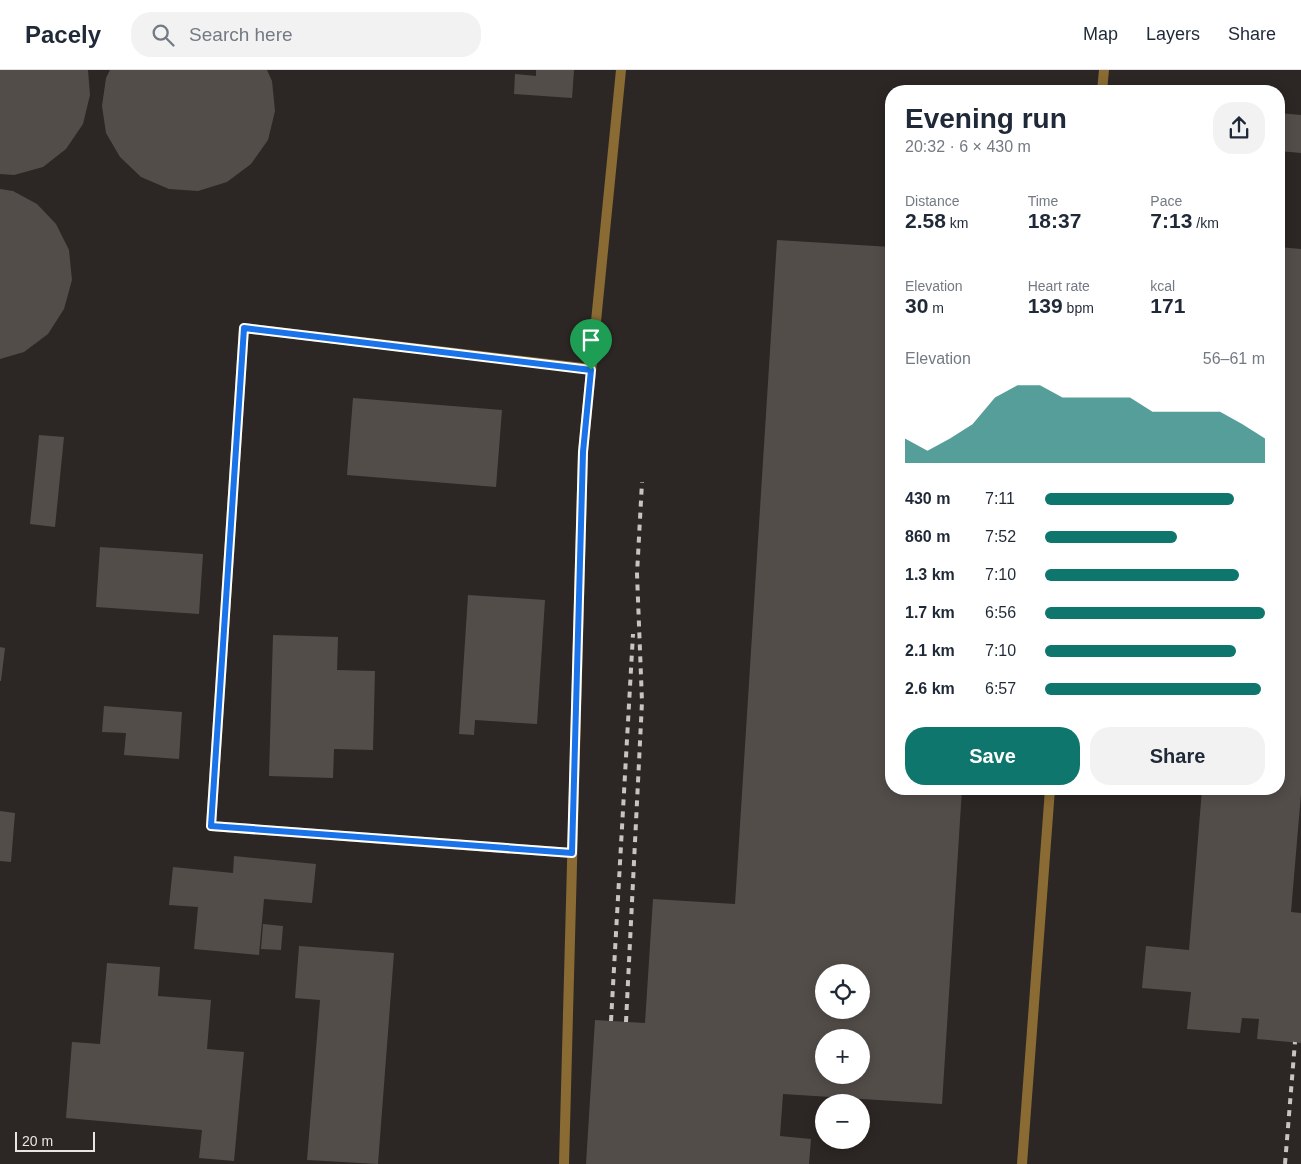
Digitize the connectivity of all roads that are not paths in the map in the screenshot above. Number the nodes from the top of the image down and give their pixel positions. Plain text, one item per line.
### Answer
1 (621, 70) edge
2 (1104, 70) edge
3 (1103, 85) edge
4 (591, 370) junction
5 (1050, 795) edge
6 (572, 853) junction
7 (564, 1164) edge
8 (1022, 1164) edge

1 - 4 lane
2 - 3 lane
4 - 6 lane
4 - 6 lane
5 - 8 lane
6 - 7 lane

